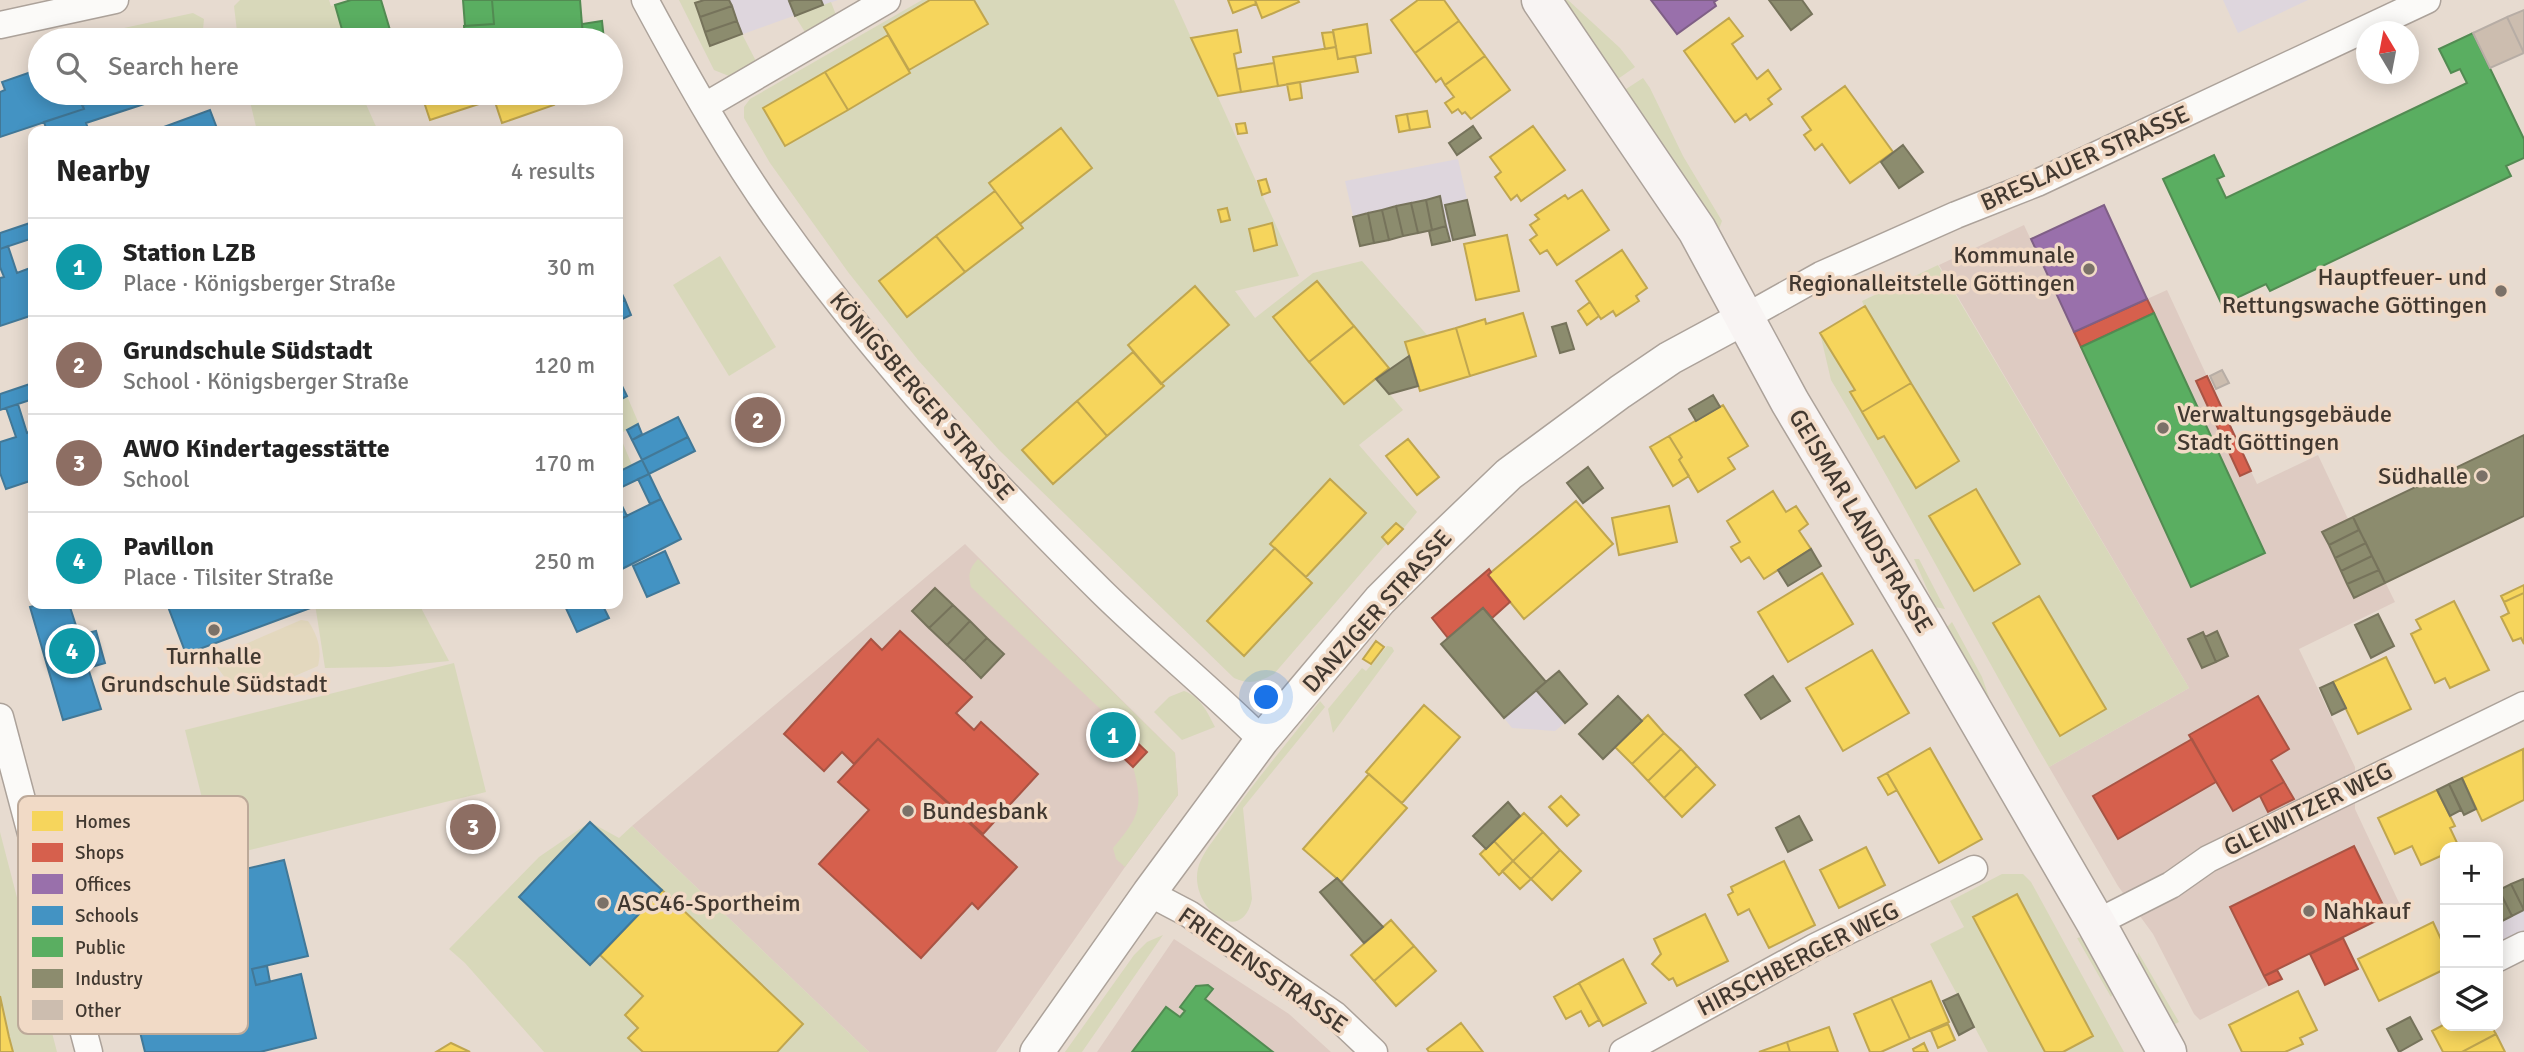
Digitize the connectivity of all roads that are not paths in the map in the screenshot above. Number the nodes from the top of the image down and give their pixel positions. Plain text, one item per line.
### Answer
1 (115, 0) edge
2 (645, 0) edge
3 (887, 0) edge
4 (1541, 0) edge
5 (2427, 0) edge
6 (0, 25) edge
7 (705, 106) junction
8 (1744, 318) junction
9 (2524, 705) edge
10 (0, 717) edge
11 (1262, 740) junction
12 (21, 796) edge
13 (1974, 869) dead end
14 (1149, 893) junction
15 (2096, 923) junction
16 (2524, 945) edge
17 (2503, 956) edge
18 (84, 1034) edge
19 (89, 1052) edge
20 (1037, 1052) edge
21 (1374, 1052) edge
22 (1623, 1052) edge
23 (2166, 1052) edge

1 - 6 street
2 - 7 street, KÖNIGSBERGER STRASSE
3 - 7 street
4 - 8 main road, GEISMAR LANDSTRASSE
5 - 8 street, BRESLAUER STRASSE
7 - 11 street, KÖNIGSBERGER STRASSE
8 - 11 street, DANZIGER STRASSE
8 - 15 main road, GEISMAR LANDSTRASSE
9 - 15 street, GLEIWITZER WEG
10 - 12 street
11 - 14 street, DANZIGER STRASSE
13 - 22 street, HIRSCHBERGER WEG
14 - 20 street, DANZIGER STRASSE
14 - 21 street, FRIEDENSSTRASSE
15 - 23 main road, GEISMAR LANDSTRASSE
16 - 17 street
18 - 19 street

